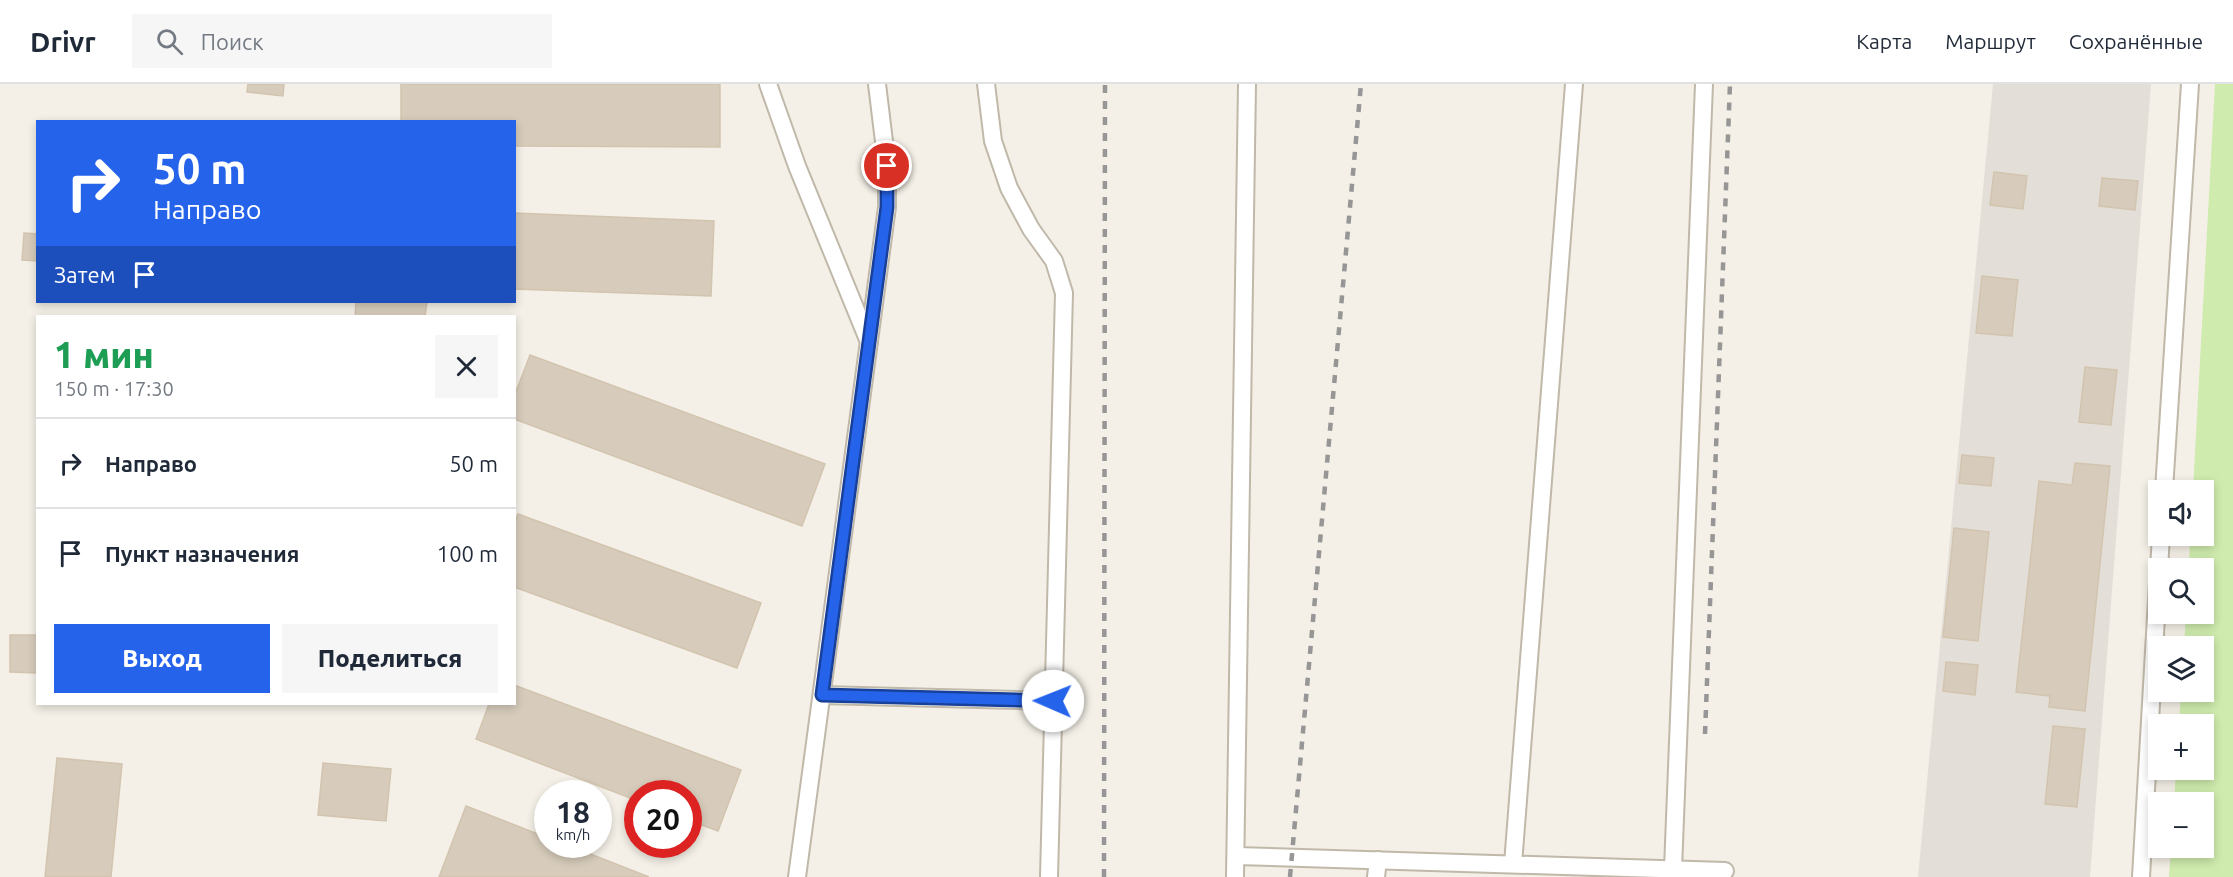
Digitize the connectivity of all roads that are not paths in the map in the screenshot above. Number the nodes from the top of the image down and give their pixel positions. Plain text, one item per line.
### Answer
1 (768, 84) edge
2 (877, 84) edge
3 (986, 84) edge
4 (1247, 84) edge
5 (1574, 84) edge
6 (1704, 84) edge
7 (2190, 84) edge
8 (869, 343) junction
9 (2165, 480) edge
10 (2156, 624) edge
11 (822, 695) junction
12 (1053, 701) junction
13 (1236, 856) junction
14 (1378, 860) junction
15 (1513, 864) junction
16 (1673, 869) junction
17 (1725, 871) dead end
18 (797, 877) edge
19 (1049, 877) edge
20 (1235, 877) edge
21 (1376, 877) edge
22 (2141, 877) edge

1 - 8 lane
2 - 8 lane
3 - 12 lane
4 - 13 lane
5 - 15 lane
6 - 16 lane
7 - 9 lane
8 - 11 lane
10 - 22 lane
11 - 12 lane
11 - 18 lane
12 - 19 lane
13 - 14 lane
13 - 20 lane
14 - 15 lane
14 - 21 lane
15 - 16 lane
16 - 17 lane

